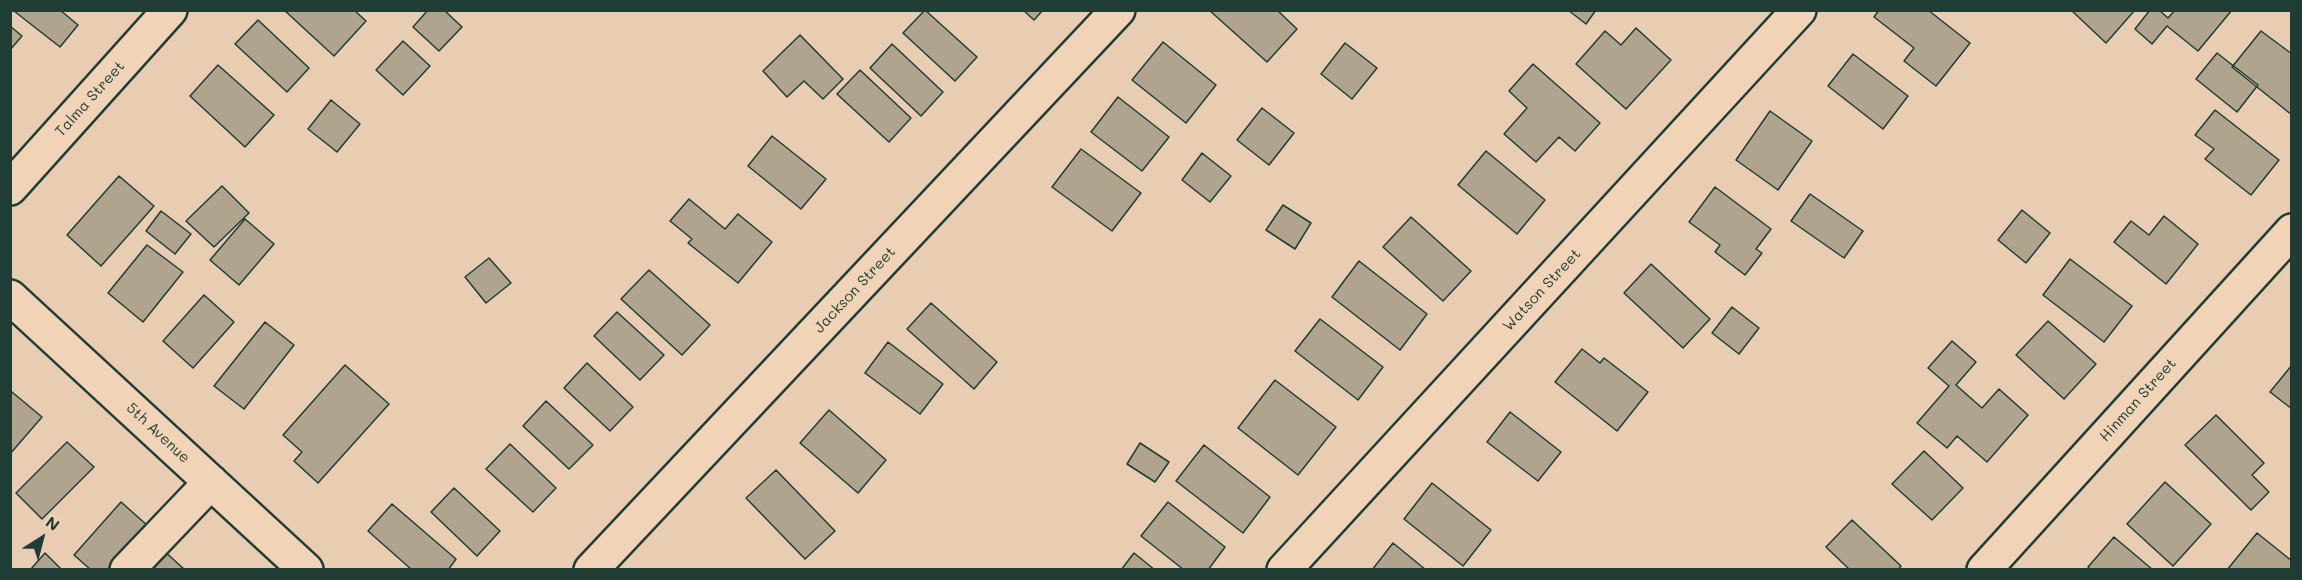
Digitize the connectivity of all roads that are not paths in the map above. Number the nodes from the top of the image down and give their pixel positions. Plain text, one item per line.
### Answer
1 (170, 10) edge
2 (1119, 10) edge
3 (1799, 10) edge
4 (10, 189) edge
5 (2292, 231) edge
6 (10, 297) edge
7 (211, 482) junction
8 (127, 570) edge
9 (306, 570) edge
10 (591, 570) edge
11 (1284, 570) edge
12 (1984, 570) edge

1 - 4 street, Talma Street
2 - 10 street, Jackson Street
3 - 11 street, Watson Street
5 - 12 street, Hinman Street
6 - 7 street, 5th Avenue
7 - 8 street
7 - 9 street, 5th Avenue

